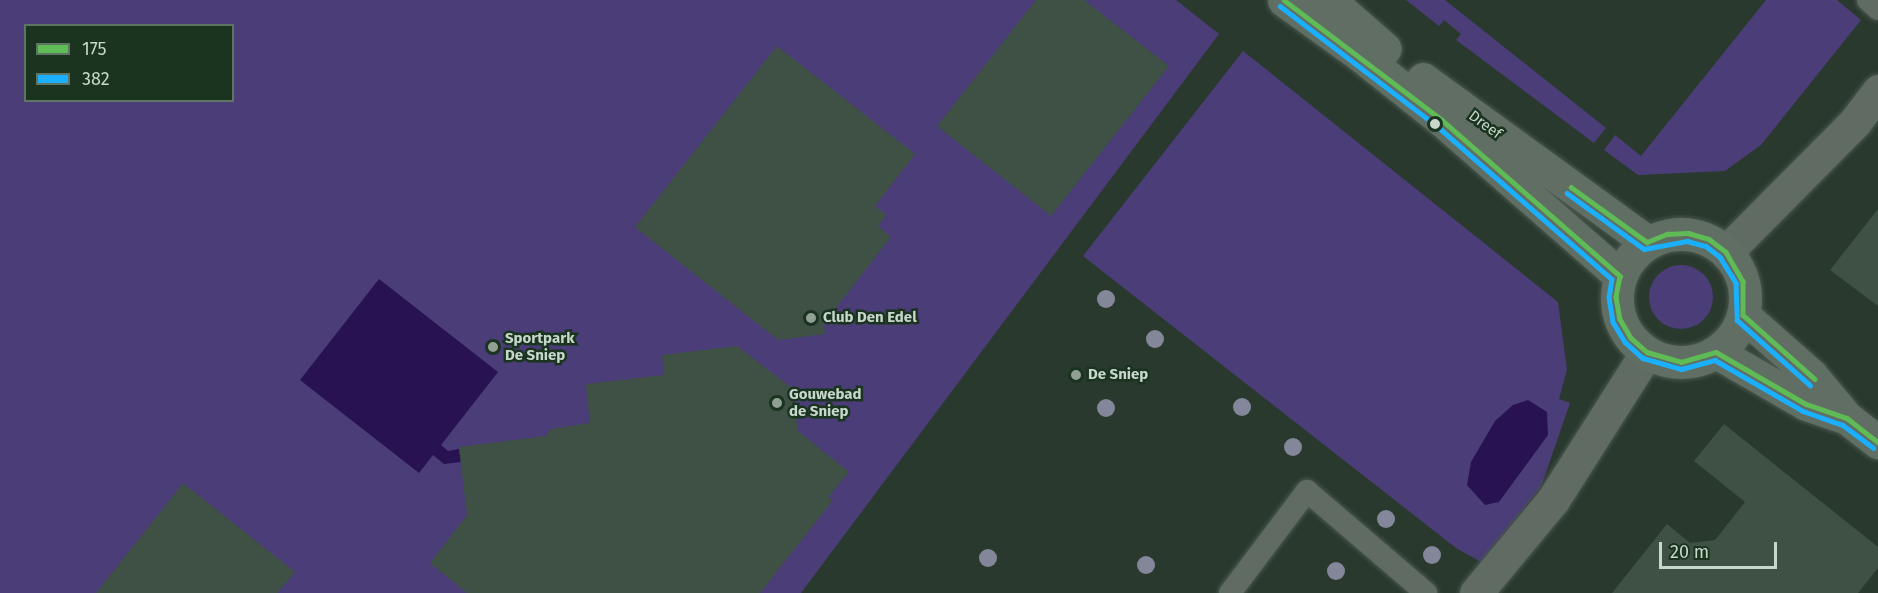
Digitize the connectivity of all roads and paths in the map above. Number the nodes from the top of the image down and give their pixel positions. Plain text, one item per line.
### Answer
1 (1284, 0) edge
2 (1329, 0) edge
3 (1868, 0) edge
4 (1878, 9) edge
5 (1878, 92) edge
6 (1647, 242) junction
7 (1726, 252) junction
8 (1620, 276) junction
9 (1743, 315) junction
10 (1647, 352) junction
11 (1716, 352) junction
12 (1847, 418) junction
13 (1878, 442) edge
14 (1230, 593) edge
15 (1426, 593) edge
16 (1476, 593) edge

1 - 8 main road, Dreef
2 - 6 main road, Dreef
3 - 4 lane
5 - 7 street
6 - 7 main road
6 - 8 main road
7 - 9 main road
8 - 10 main road
9 - 11 main road
9 - 12 main road
10 - 11 main road
10 - 16 street
11 - 12 main road
12 - 13 main road
14 - 15 lane

